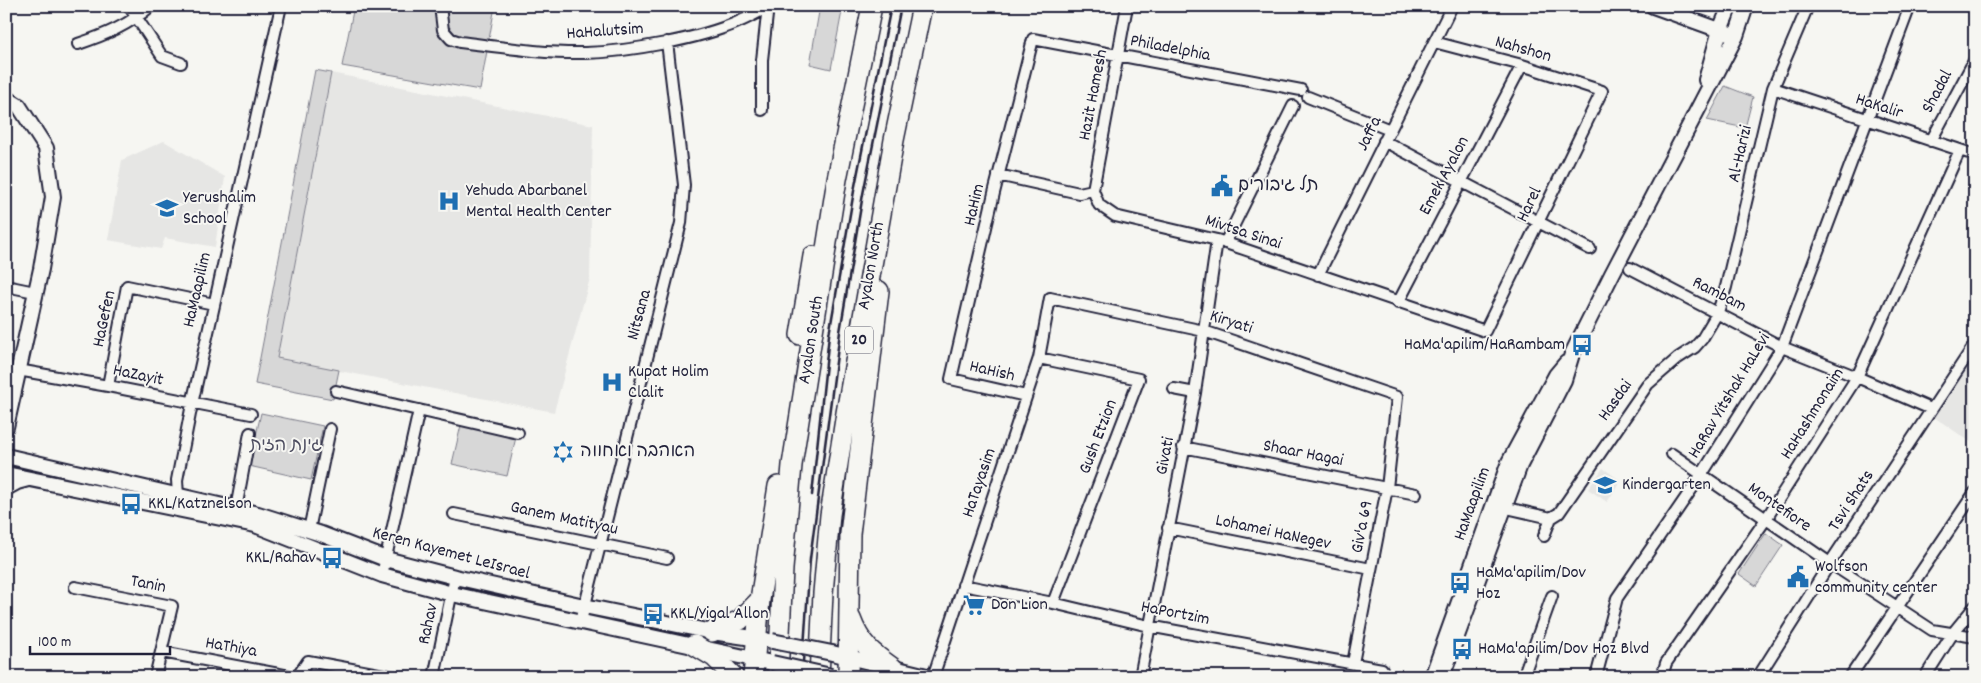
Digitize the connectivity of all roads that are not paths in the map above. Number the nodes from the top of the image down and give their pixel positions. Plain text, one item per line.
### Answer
1 (129, 6) edge
2 (151, 6) edge
3 (281, 6) edge
4 (440, 6) edge
5 (768, 6) edge
6 (872, 6) edge
7 (922, 6) edge
8 (1127, 6) edge
9 (1452, 6) edge
10 (1653, 6) edge
11 (1730, 6) edge
12 (1746, 6) edge
13 (1808, 6) edge
14 (1910, 6) edge
15 (136, 18) junction
16 (1720, 30) junction
17 (1736, 36) junction
18 (1033, 39) joint
19 (667, 42) junction
20 (1434, 42) junction
21 (78, 44) dead end
22 (1118, 55) junction
23 (1975, 59) edge
24 (181, 63) dead end
25 (1522, 65) junction
26 (1773, 88) junction
27 (1602, 91) joint
28 (6, 98) edge
29 (1293, 106) dead end
30 (762, 110) dead end
31 (1696, 112) junction
32 (1867, 120) junction
33 (1390, 130) junction
34 (894, 140) junction
35 (1384, 141) junction
36 (1930, 141) junction
37 (1960, 150) junction
38 (1975, 155) edge
39 (998, 175) junction
40 (837, 179) junction
41 (1461, 181) junction
42 (1093, 190) junction
43 (1539, 223) junction
44 (1221, 242) junction
45 (1590, 249) dead end
46 (1630, 268) dead end
47 (1318, 275) junction
48 (6, 286) edge
49 (35, 292) junction
50 (1050, 298) joint
51 (1398, 303) junction
52 (214, 304) junction
53 (1718, 312) junction
54 (1204, 331) junction
55 (1485, 331) joint
56 (1975, 344) edge
57 (1782, 347) junction
58 (1039, 358) junction
59 (18, 370) junction
60 (1857, 377) junction
61 (951, 379) joint
62 (108, 386) junction
63 (1174, 389) dead end
64 (336, 392) dead end
65 (1195, 393) junction
66 (1026, 396) junction
67 (1397, 397) joint
68 (192, 404) junction
69 (1932, 409) junction
70 (419, 410) junction
71 (251, 414) dead end
72 (6, 427) edge
73 (330, 429) dead end
74 (250, 433) dead end
75 (518, 433) dead end
76 (1184, 447) junction
77 (1672, 454) dead end
78 (6, 456) edge
79 (6, 474) edge
80 (1702, 474) junction
81 (28, 479) junction
82 (6, 488) edge
83 (1387, 488) junction
84 (1975, 492) edge
85 (1416, 494) dead end
86 (178, 496) junction
87 (1498, 506) junction
88 (236, 509) junction
89 (454, 514) dead end
90 (1551, 518) junction
91 (1766, 519) junction
92 (1168, 528) junction
93 (309, 530) junction
94 (1544, 536) dead end
95 (600, 543) junction
96 (667, 558) dead end
97 (386, 559) junction
98 (1830, 563) junction
99 (1371, 569) junction
100 (382, 575) junction
101 (455, 577) junction
102 (963, 585) junction
103 (75, 587) dead end
104 (452, 594) junction
105 (1552, 596) dead end
106 (760, 600) junction
107 (1053, 603) junction
108 (584, 606) junction
109 (1897, 606) junction
110 (1975, 606) edge
111 (848, 608) junction
112 (581, 622) junction
113 (1149, 626) junction
114 (712, 632) junction
115 (1953, 633) junction
116 (1975, 637) edge
117 (764, 640) junction
118 (694, 645) junction
119 (162, 652) junction
120 (840, 655) junction
121 (1353, 663) junction
122 (893, 668) junction
123 (764, 669) edge
124 (1382, 669) dead end
125 (347, 672) edge
126 (832, 676) edge
127 (155, 677) edge
128 (296, 677) edge
129 (395, 677) edge
130 (434, 677) edge
131 (734, 677) edge
132 (819, 677) edge
133 (848, 677) edge
134 (932, 677) edge
135 (1140, 677) edge
136 (1432, 677) edge
137 (1442, 677) edge
138 (1523, 677) edge
139 (1596, 677) edge
140 (1662, 677) edge
141 (1758, 677) edge
142 (1850, 677) edge
143 (1925, 677) edge

1 - 15 street
2 - 15 street
3 - 52 street, HaMaapilim
4 - 19 street, HaHalutsim
5 - 19 street, HaHalutsim
5 - 30 street
6 - 40 highway, Ayalon South
7 - 34 highway, Ayalon North / 20
8 - 22 street, Hazit Hamesh
9 - 20 street, Jaffa
10 - 16 street
11 - 16 street, HaMaapilim
12 - 17 street, HaMaapilim
13 - 26 street, Al-Harizi
14 - 32 street, HaRav Yitshak HaLevi
15 - 21 street
15 - 24 street
16 - 17 street
16 - 31 street, HaMaapilim
17 - 31 street, HaMaapilim
18 - 22 street, Philadelphia
18 - 39 street, HaHim
19 - 95 street, Nitsana
20 - 25 street, Nahshon
20 - 33 street, Jaffa
22 - 33 street, Philadelphia
22 - 42 street, Hazit Hamesh
23 - 36 street, Shadal
25 - 27 street, Nahshon
25 - 41 street, Emek Ayalon
26 - 32 street, HaKalir
26 - 53 street, Al-Harizi
27 - 43 street, Harel
28 - 49 street
29 - 44 street, Givati
31 - 87 street, HaMaapilim
32 - 36 street, HaKalir
32 - 57 street, HaRav Yitshak HaLevi
33 - 35 street, Jaffa
34 - 111 highway
34 - 132 highway, Ayalon North / 20
35 - 41 street
35 - 47 street, Jaffa
36 - 37 street, HaKalir
37 - 38 street, HaKalir
37 - 60 street, HaHashmonaim
39 - 42 street
39 - 61 street, HaHim
40 - 106 highway
40 - 123 highway, Ayalon South
41 - 43 street
41 - 51 street, Emek Ayalon
42 - 44 street, Mivtsa Sinai
43 - 45 street
43 - 55 street, Harel
44 - 47 street, Mivtsa Sinai
44 - 54 street, Givati
46 - 53 street, Rambam
47 - 51 street, Mivtsa Sinai
48 - 49 street
49 - 59 street
50 - 54 street, Kiryati
50 - 58 street, HaTayasim
51 - 55 street, Mivtsa Sinai
52 - 62 street, HaGefen
52 - 68 street, HaMaapilim
53 - 57 street, Rambam
53 - 90 street, Hasdai
54 - 65 street, Givati
54 - 67 street, Kiryati
56 - 69 street, Tsvi Shats
57 - 60 street, Rambam
57 - 80 street, HaRav Yitshak HaLevi
58 - 66 street, HaTayasim
58 - 107 street, Gush Etzion
59 - 62 street, HaZayit
59 - 72 street
60 - 69 street, Rambam
60 - 91 street, HaHashmonaim
61 - 66 street, HaHish
62 - 68 street, HaZayit
63 - 65 street
64 - 70 street
65 - 76 street, Givati
66 - 102 street, HaTayasim
67 - 83 street, Giv'a 69
68 - 71 street, HaZayit
68 - 86 street, HaMaapilim
69 - 98 street, Tsvi Shats
70 - 75 street
70 - 97 street
73 - 93 street
74 - 88 street
76 - 83 street, Shaar Hagai
76 - 92 street, Givati
77 - 80 street, Montefiore
78 - 86 street, Keren Kayemet LeIsrael
79 - 81 street, Keren Kayemet LeIsrael
80 - 91 street, Montefiore
80 - 139 street, HaRav Yitshak HaLevi
81 - 82 street
81 - 100 street, Keren Kayemet LeIsrael
83 - 85 street, Shaar Hagai
83 - 99 street, Giv'a 69
84 - 109 street
86 - 88 street, Keren Kayemet LeIsrael
87 - 90 street
87 - 136 street, HaMaapilim
87 - 137 street, HaMaapilim
88 - 93 street, Keren Kayemet LeIsrael
89 - 95 street, Ganem Matityau
90 - 94 street, Hasdai
91 - 98 street, Montefiore
91 - 140 street, HaHashmonaim
92 - 99 street, Lohamei HaNegev
92 - 113 street, Givati
93 - 97 street, Keren Kayemet LeIsrael
95 - 96 street, Ganem Matityau
95 - 108 street, Nitsana
97 - 100 street
97 - 101 street, Keren Kayemet LeIsrael
98 - 109 street, Montefiore
98 - 141 street, Tsvi Shats
99 - 121 street, Giv'a 69
100 - 104 street, Keren Kayemet LeIsrael
101 - 104 street, Rahav
101 - 108 street, Keren Kayemet LeIsrael
102 - 107 street, HaPortzim
102 - 134 street, HaTayasim
103 - 119 street, Tanin
104 - 112 street, Keren Kayemet LeIsrael
104 - 130 street, Rahav
105 - 138 street
106 - 114 highway
106 - 117 highway
107 - 113 street, HaPortzim
108 - 112 street, Nitsana
108 - 114 street, Keren Kayemet LeIsrael
109 - 115 street, Montefiore
109 - 142 street
110 - 115 street
111 - 120 highway
111 - 122 highway
112 - 118 street, Keren Kayemet LeIsrael
113 - 121 street, HaPortzim
113 - 135 street, Givati
114 - 117 street, Keren Kayemet LeIsrael
115 - 116 street, Montefiore
115 - 143 street
117 - 120 street, Keren Kayemet LeIsrael, bridge
117 - 123 highway
118 - 123 street, Keren Kayemet LeIsrael
118 - 131 highway
119 - 127 street, Tanin
119 - 128 street, HaThiya
120 - 122 street, Keren Kayemet LeIsrael
120 - 133 highway
121 - 124 street, HaPortzim
122 - 134 street, Keren Kayemet LeIsrael
123 - 126 street, Keren Kayemet LeIsrael, bridge
125 - 128 street, HaThiya
125 - 129 street, HaThiya

